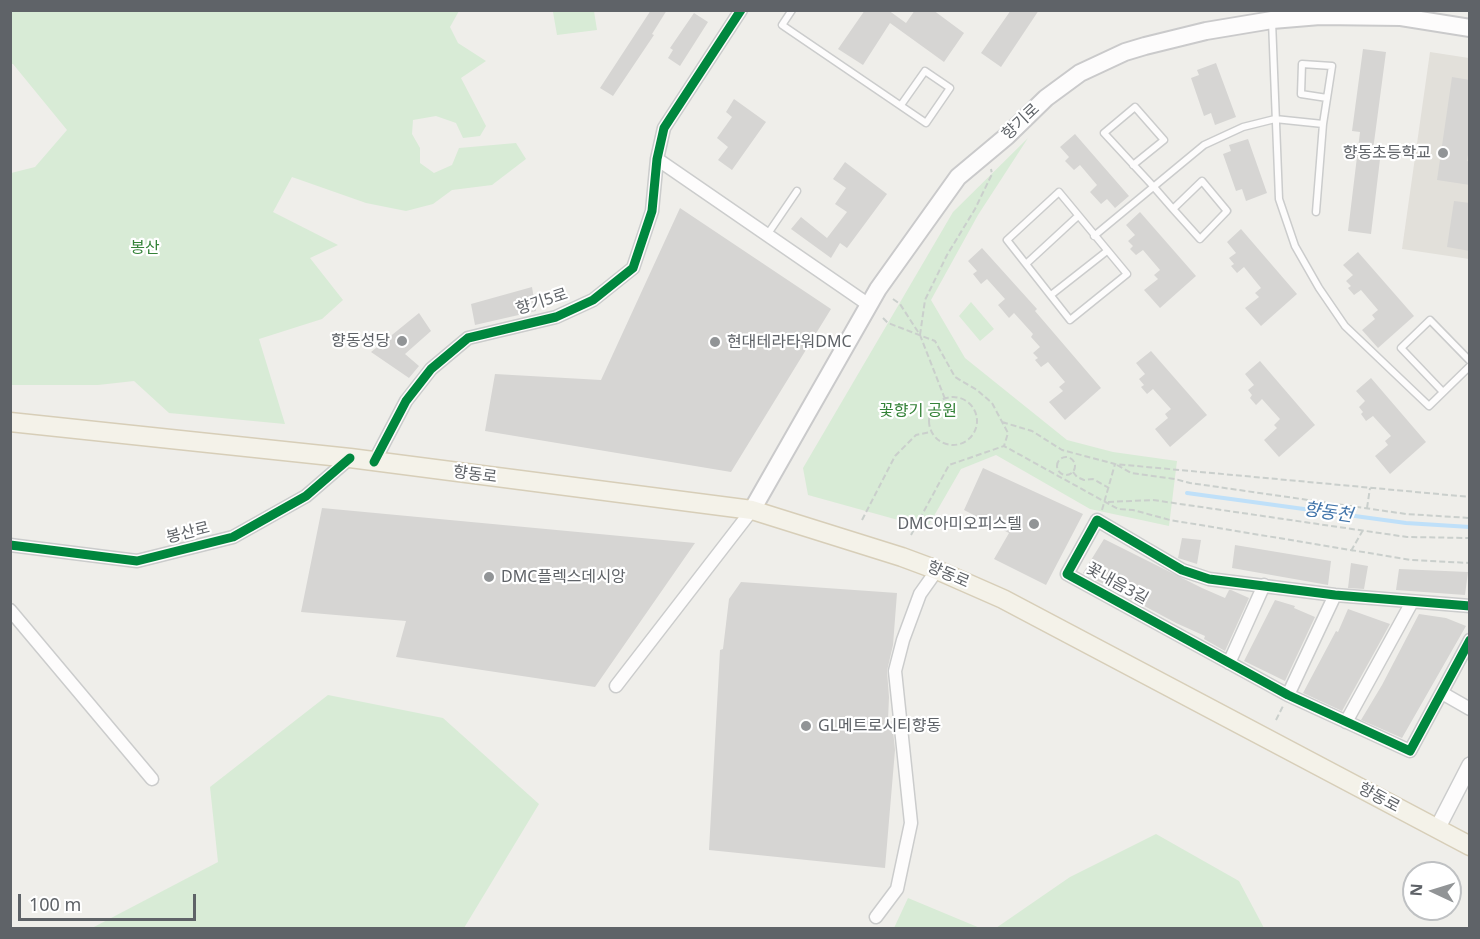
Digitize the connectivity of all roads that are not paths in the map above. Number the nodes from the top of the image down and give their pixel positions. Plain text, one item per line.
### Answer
1 (741, 10) edge
2 (792, 10) edge
3 (1272, 20) junction
4 (1470, 28) edge
5 (1327, 98) junction
6 (901, 105) junction
7 (1275, 119) junction
8 (1323, 124) junction
9 (657, 159) junction
10 (1133, 165) junction
11 (1153, 186) junction
12 (796, 191) dead end
13 (1173, 209) junction
14 (1316, 212) dead end
15 (1078, 216) junction
16 (767, 236) junction
17 (1094, 236) junction
18 (1107, 251) junction
19 (1026, 264) junction
20 (1051, 296) junction
21 (869, 304) junction
22 (1470, 363) edge
23 (1443, 392) junction
24 (10, 422) edge
25 (350, 458) junction
26 (374, 462) junction
27 (752, 510) junction
28 (10, 545) edge
29 (937, 570) junction
30 (1264, 585) junction
31 (1335, 595) junction
32 (1412, 602) junction
33 (1470, 606) edge
34 (10, 610) edge
35 (1470, 640) edge
36 (1229, 663) junction
37 (616, 686) dead end
38 (1442, 693) junction
39 (1288, 695) junction
40 (1470, 709) edge
41 (1346, 722) junction
42 (1470, 765) edge
43 (152, 779) dead end
44 (1437, 829) junction
45 (1470, 846) edge
46 (876, 917) dead end

1 - 9 street, 향기5로
2 - 6 lane
3 - 4 main road, 향기로
3 - 7 lane
3 - 21 main road, 향기로
5 - 5 lane
5 - 8 lane
6 - 6 lane
7 - 8 lane
7 - 11 lane
7 - 23 lane
8 - 14 lane
9 - 16 street
9 - 26 street, 향기5로
10 - 10 lane
10 - 11 lane
11 - 13 lane
11 - 17 lane
12 - 16 lane
13 - 13 lane
15 - 17 lane
15 - 19 lane
15 - 19 lane
16 - 21 street
17 - 18 lane
18 - 20 lane
18 - 20 lane
19 - 20 lane
21 - 27 main road, 향기로
22 - 23 lane
22 - 23 lane
24 - 25 main road
25 - 26 main road
25 - 28 street, 봉산로
26 - 27 main road, 향동로
27 - 29 main road, 향동로
27 - 37 street
29 - 44 main road, 향동로
29 - 46 street
30 - 31 street
30 - 36 street
30 - 36 street, 꽃내음3길
31 - 32 street
31 - 39 street
32 - 33 street
32 - 41 street
34 - 43 street
35 - 38 street, 꽃내음3길
36 - 39 street, 꽃내음3길
38 - 40 street
38 - 41 street, 꽃내음3길
39 - 41 street, 꽃내음3길
42 - 44 street
44 - 45 main road, 향동로

